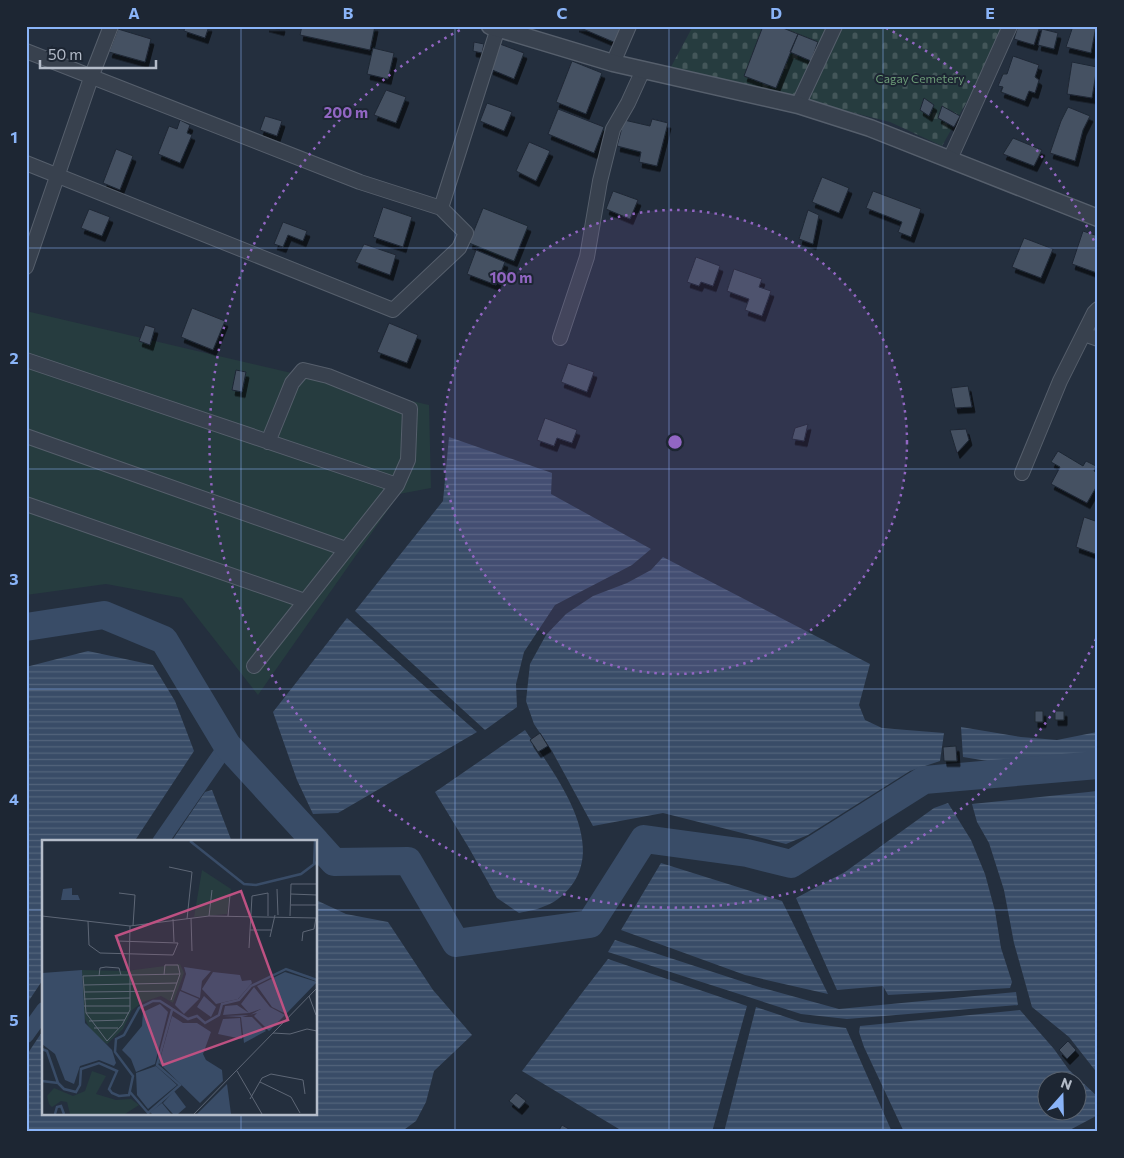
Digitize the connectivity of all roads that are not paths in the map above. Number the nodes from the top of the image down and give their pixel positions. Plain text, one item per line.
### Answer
1 (112, 26) edge
2 (629, 26) edge
3 (835, 26) edge
4 (1010, 26) edge
5 (494, 27) edge
6 (26, 51) edge
7 (613, 62) junction
8 (644, 70) junction
9 (92, 75) junction
10 (798, 105) junction
11 (950, 159) junction
12 (26, 163) edge
13 (57, 176) junction
14 (441, 208) junction
15 (1098, 218) edge
16 (26, 268) edge
17 (1098, 310) edge
18 (1084, 334) junction
19 (560, 338) dead end
20 (1098, 339) edge
21 (26, 360) edge
22 (26, 436) edge
23 (268, 442) junction
24 (1022, 473) dead end
25 (396, 485) junction
26 (26, 504) edge
27 (346, 549) junction
28 (304, 601) junction
29 (254, 666) dead end

1 - 9 street
2 - 7 street
3 - 10 street
4 - 11 street
5 - 7 street
5 - 14 street
6 - 9 street
7 - 8 street
8 - 10 street
8 - 19 street
9 - 13 street
9 - 14 street
10 - 11 street
11 - 15 street
12 - 13 street
13 - 14 street
13 - 16 street
17 - 18 street
18 - 20 street
18 - 24 street
21 - 23 street
22 - 27 street
23 - 25 street
23 - 25 street
25 - 27 street
26 - 28 street
27 - 28 street
28 - 29 street

